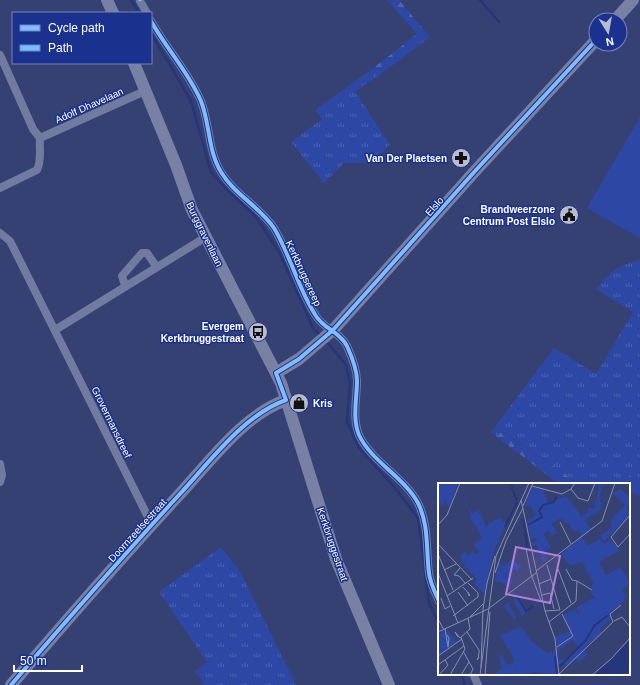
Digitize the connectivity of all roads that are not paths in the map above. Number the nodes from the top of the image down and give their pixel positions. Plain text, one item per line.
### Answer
1 (633, 0) edge
2 (140, 1) dead end
3 (146, 12) edge
4 (622, 12) edge
5 (152, 23) edge
6 (588, 49) edge
7 (0, 55) edge
8 (134, 64) edge
9 (145, 91) junction
10 (40, 138) junction
11 (0, 188) edge
12 (0, 233) edge
13 (206, 237) junction
14 (156, 266) junction
15 (125, 285) junction
16 (55, 330) junction
17 (331, 332) junction
18 (276, 373) junction
19 (286, 400) junction
20 (0, 464) edge
21 (0, 482) edge
22 (154, 522) junction
23 (438, 599) edge
24 (473, 675) edge
25 (11, 685) edge
26 (390, 685) edge
27 (478, 685) edge

1 - 4 main road
2 - 3 street
5 - 17 street, Kerkbrugsereep
6 - 17 main road, Elslo
7 - 10 street
8 - 9 main road, Burggravenlaan
9 - 10 street, Adolf Dhavelaan
9 - 13 main road, Burggravenlaan
10 - 11 street
12 - 16 street, Grovermansdreef
13 - 14 street
13 - 18 main road, Burggravenlaan
14 - 15 street
14 - 15 street
15 - 16 street
16 - 22 street, Grovermansdreef
17 - 18 main road, Elslo
17 - 23 street, Kerkbrugsereep
18 - 19 main road, Burggravenlaan
19 - 22 main road, Doornzeelsestraat
19 - 26 main road, Kerkbruggestraat
20 - 21 street
22 - 25 main road, Doornzeelsestraat
24 - 27 street

